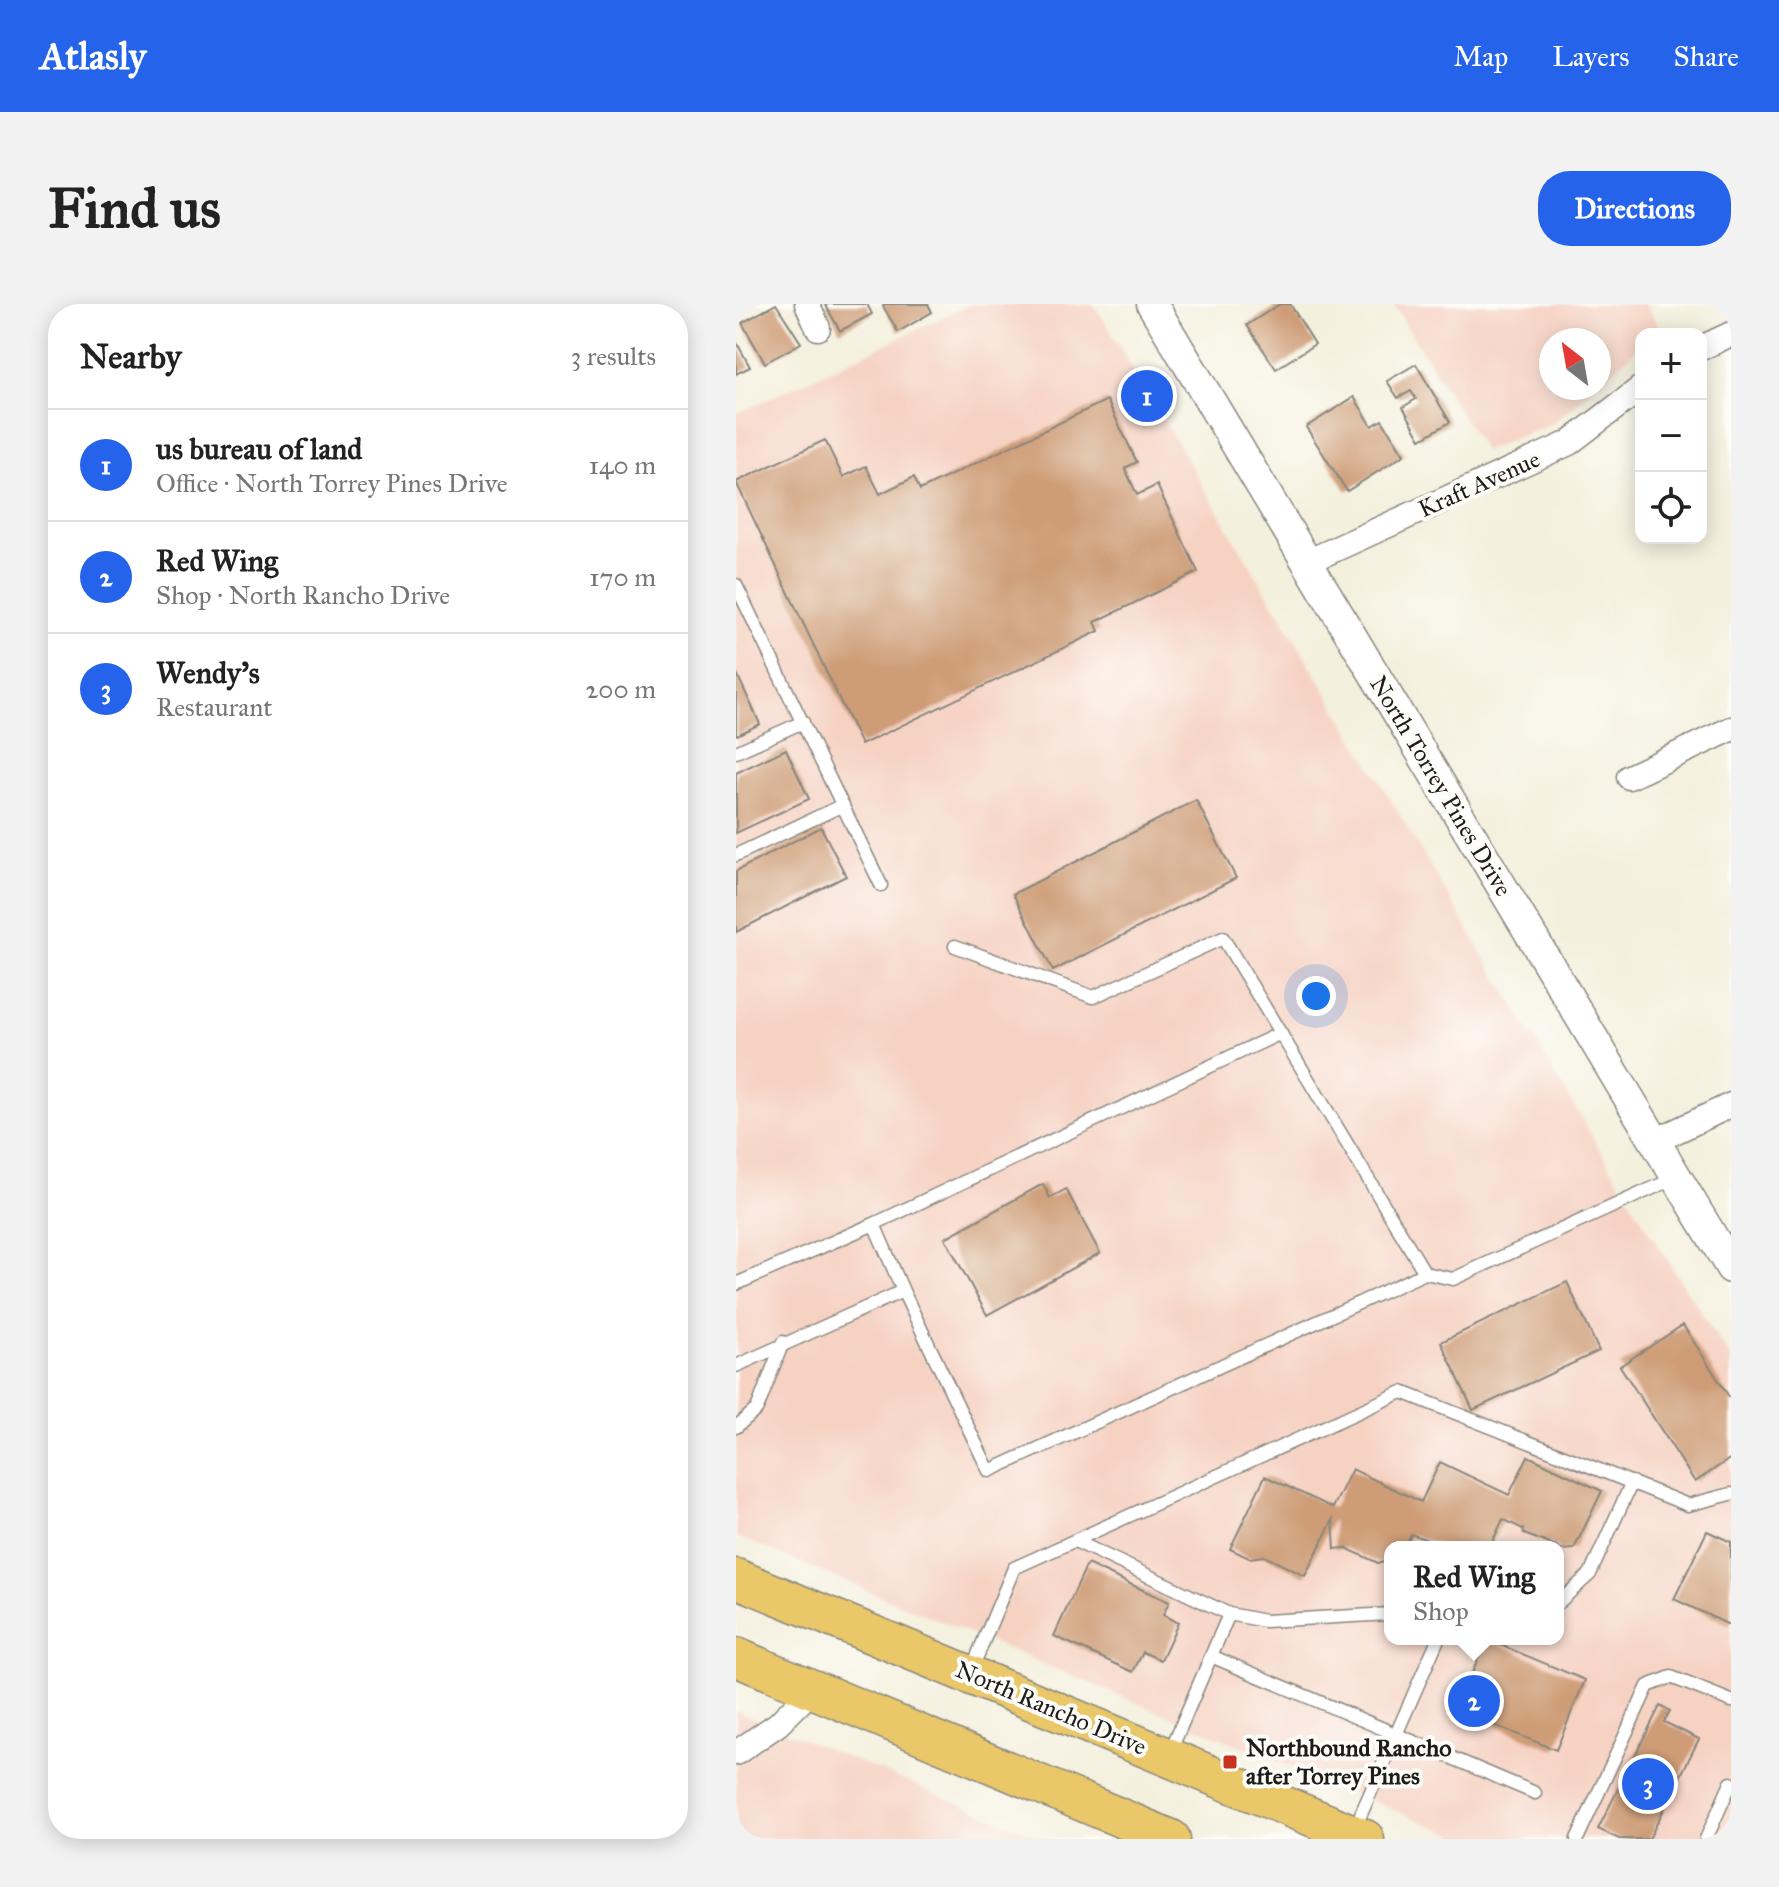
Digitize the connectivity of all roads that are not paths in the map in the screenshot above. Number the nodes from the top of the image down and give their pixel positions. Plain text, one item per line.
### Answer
1 (807, 304) edge
2 (1152, 304) edge
3 (818, 328) dead end
4 (1731, 334) edge
5 (1707, 345) edge
6 (1635, 393) edge
7 (1307, 562) junction
8 (736, 585) edge
9 (803, 722) junction
10 (1731, 729) edge
11 (736, 752) edge
12 (1629, 777) dead end
13 (843, 805) junction
14 (736, 855) edge
15 (881, 885) dead end
16 (955, 946) dead end
17 (1281, 1033) junction
18 (1731, 1105) edge
19 (1653, 1142) junction
20 (1676, 1178) junction
21 (874, 1224) junction
22 (1731, 1268) edge
23 (1425, 1273) junction
24 (736, 1284) edge
25 (903, 1291) junction
26 (783, 1342) junction
27 (736, 1366) edge
28 (736, 1427) edge
29 (1632, 1482) junction
30 (1731, 1494) edge
31 (1075, 1541) junction
32 (736, 1578) edge
33 (1564, 1598) edge
34 (1229, 1614) junction
35 (1384, 1614) edge
36 (1435, 1645) edge
37 (1211, 1656) junction
38 (736, 1657) edge
39 (970, 1674) junction
40 (813, 1689) junction
41 (1731, 1701) edge
42 (1397, 1734) junction
43 (736, 1753) edge
44 (1168, 1757) junction
45 (1731, 1783) edge
46 (1535, 1793) dead end
47 (1126, 1830) edge
48 (1358, 1836) edge
49 (1171, 1839) edge
50 (1577, 1839) edge
51 (1706, 1839) edge

1 - 3 street
2 - 7 street, North Torrey Pines Drive
4 - 5 street
6 - 7 street, Kraft Avenue
7 - 19 street, North Torrey Pines Drive
8 - 9 lane
9 - 11 lane
9 - 13 lane
10 - 12 street
13 - 14 lane
13 - 15 lane
16 - 17 lane
17 - 21 lane
17 - 23 lane
18 - 19 street
19 - 20 street, North Torrey Pines Drive
20 - 22 street, North Torrey Pines Drive
20 - 23 lane
21 - 24 lane
21 - 25 lane
23 - 25 lane
25 - 26 lane
26 - 27 lane
26 - 28 lane
29 - 30 lane
29 - 31 lane
29 - 33 lane
31 - 34 lane
31 - 39 lane
32 - 39 main road, North Rancho Drive
34 - 35 lane
34 - 37 lane
36 - 42 lane
37 - 42 lane
37 - 44 lane
38 - 40 main road
39 - 44 main road, North Rancho Drive
40 - 43 street
40 - 47 main road
41 - 50 lane
42 - 46 lane
42 - 48 lane
44 - 48 main road, North Rancho Drive
45 - 51 lane
47 - 49 main road

